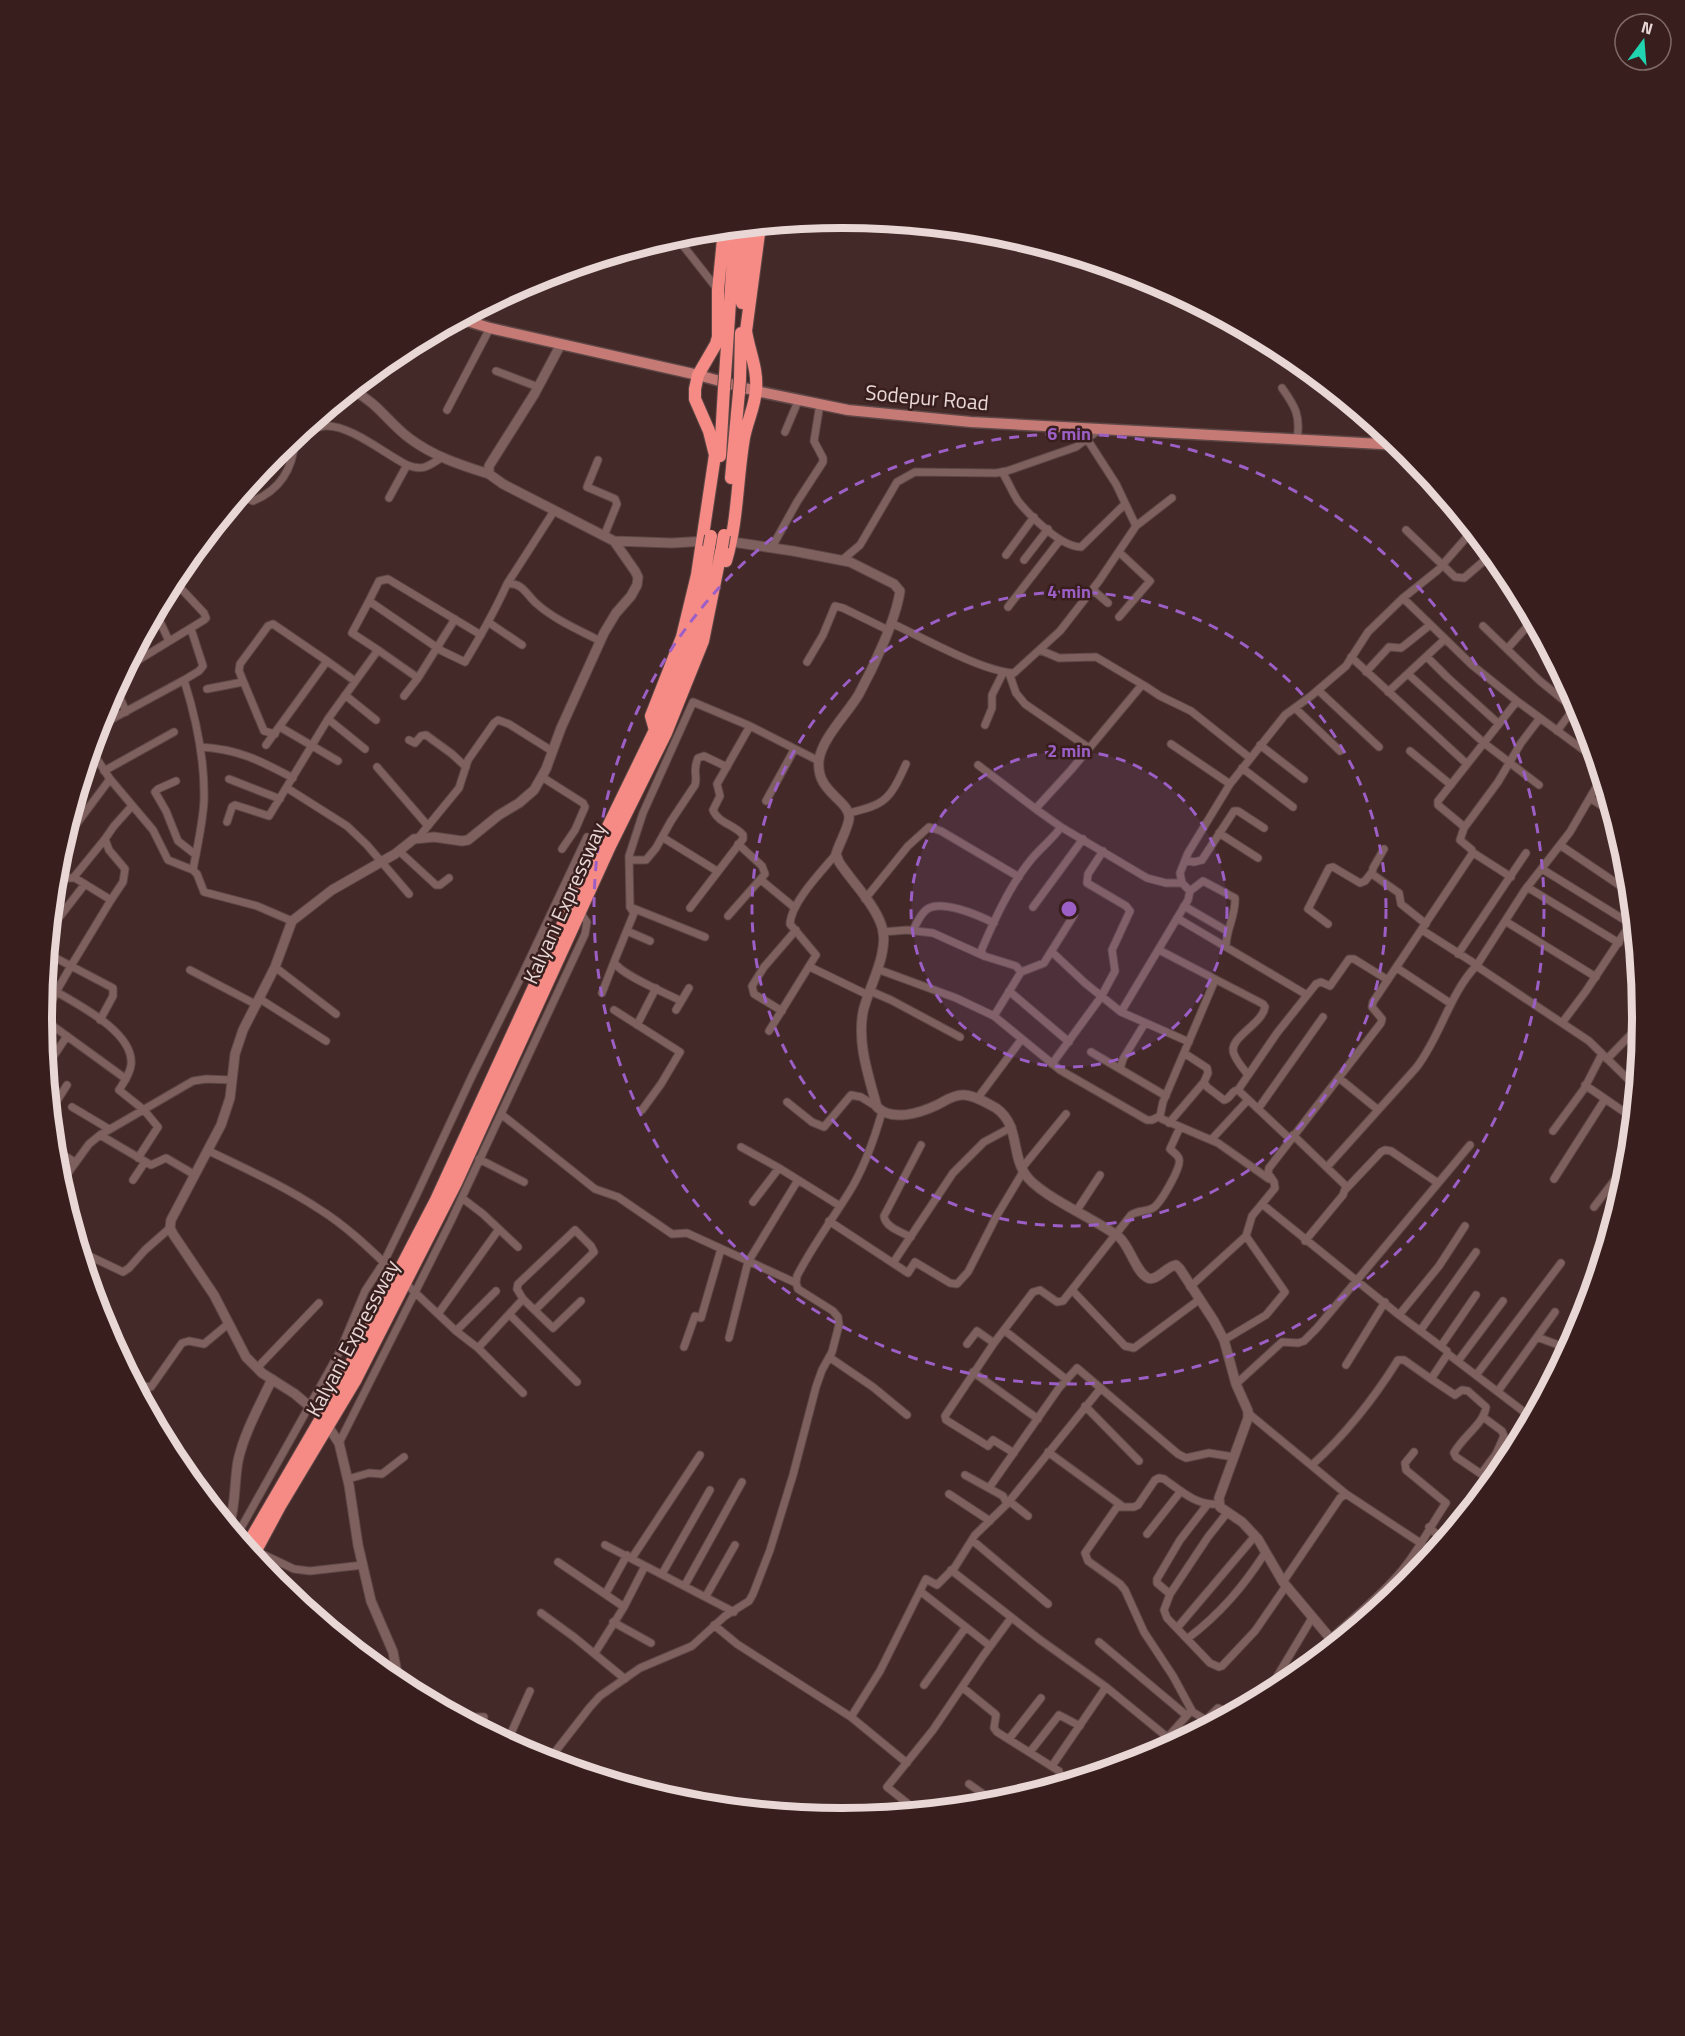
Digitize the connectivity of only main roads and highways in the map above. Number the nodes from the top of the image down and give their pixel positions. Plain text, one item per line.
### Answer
1 (759, 233) edge
2 (747, 234) edge
3 (734, 236) edge
4 (723, 237) edge
5 (470, 322) edge
6 (698, 375) junction
7 (756, 391) junction
8 (1385, 444) edge
9 (708, 541) junction
10 (726, 541) junction
11 (661, 732) junction
12 (398, 1276) junction
13 (255, 1545) edge

1 - 7 highway
2 - 10 highway
3 - 9 highway
4 - 6 highway
5 - 6 main road, Sodepur Road
6 - 7 main road, Sodepur Road
6 - 9 highway
7 - 8 main road, Sodepur Road
7 - 10 highway
9 - 11 highway
10 - 11 highway
11 - 12 highway, Kalyani Expressway
11 - 12 highway, Kalyani Expressway
12 - 13 highway, Kalyani Expressway

